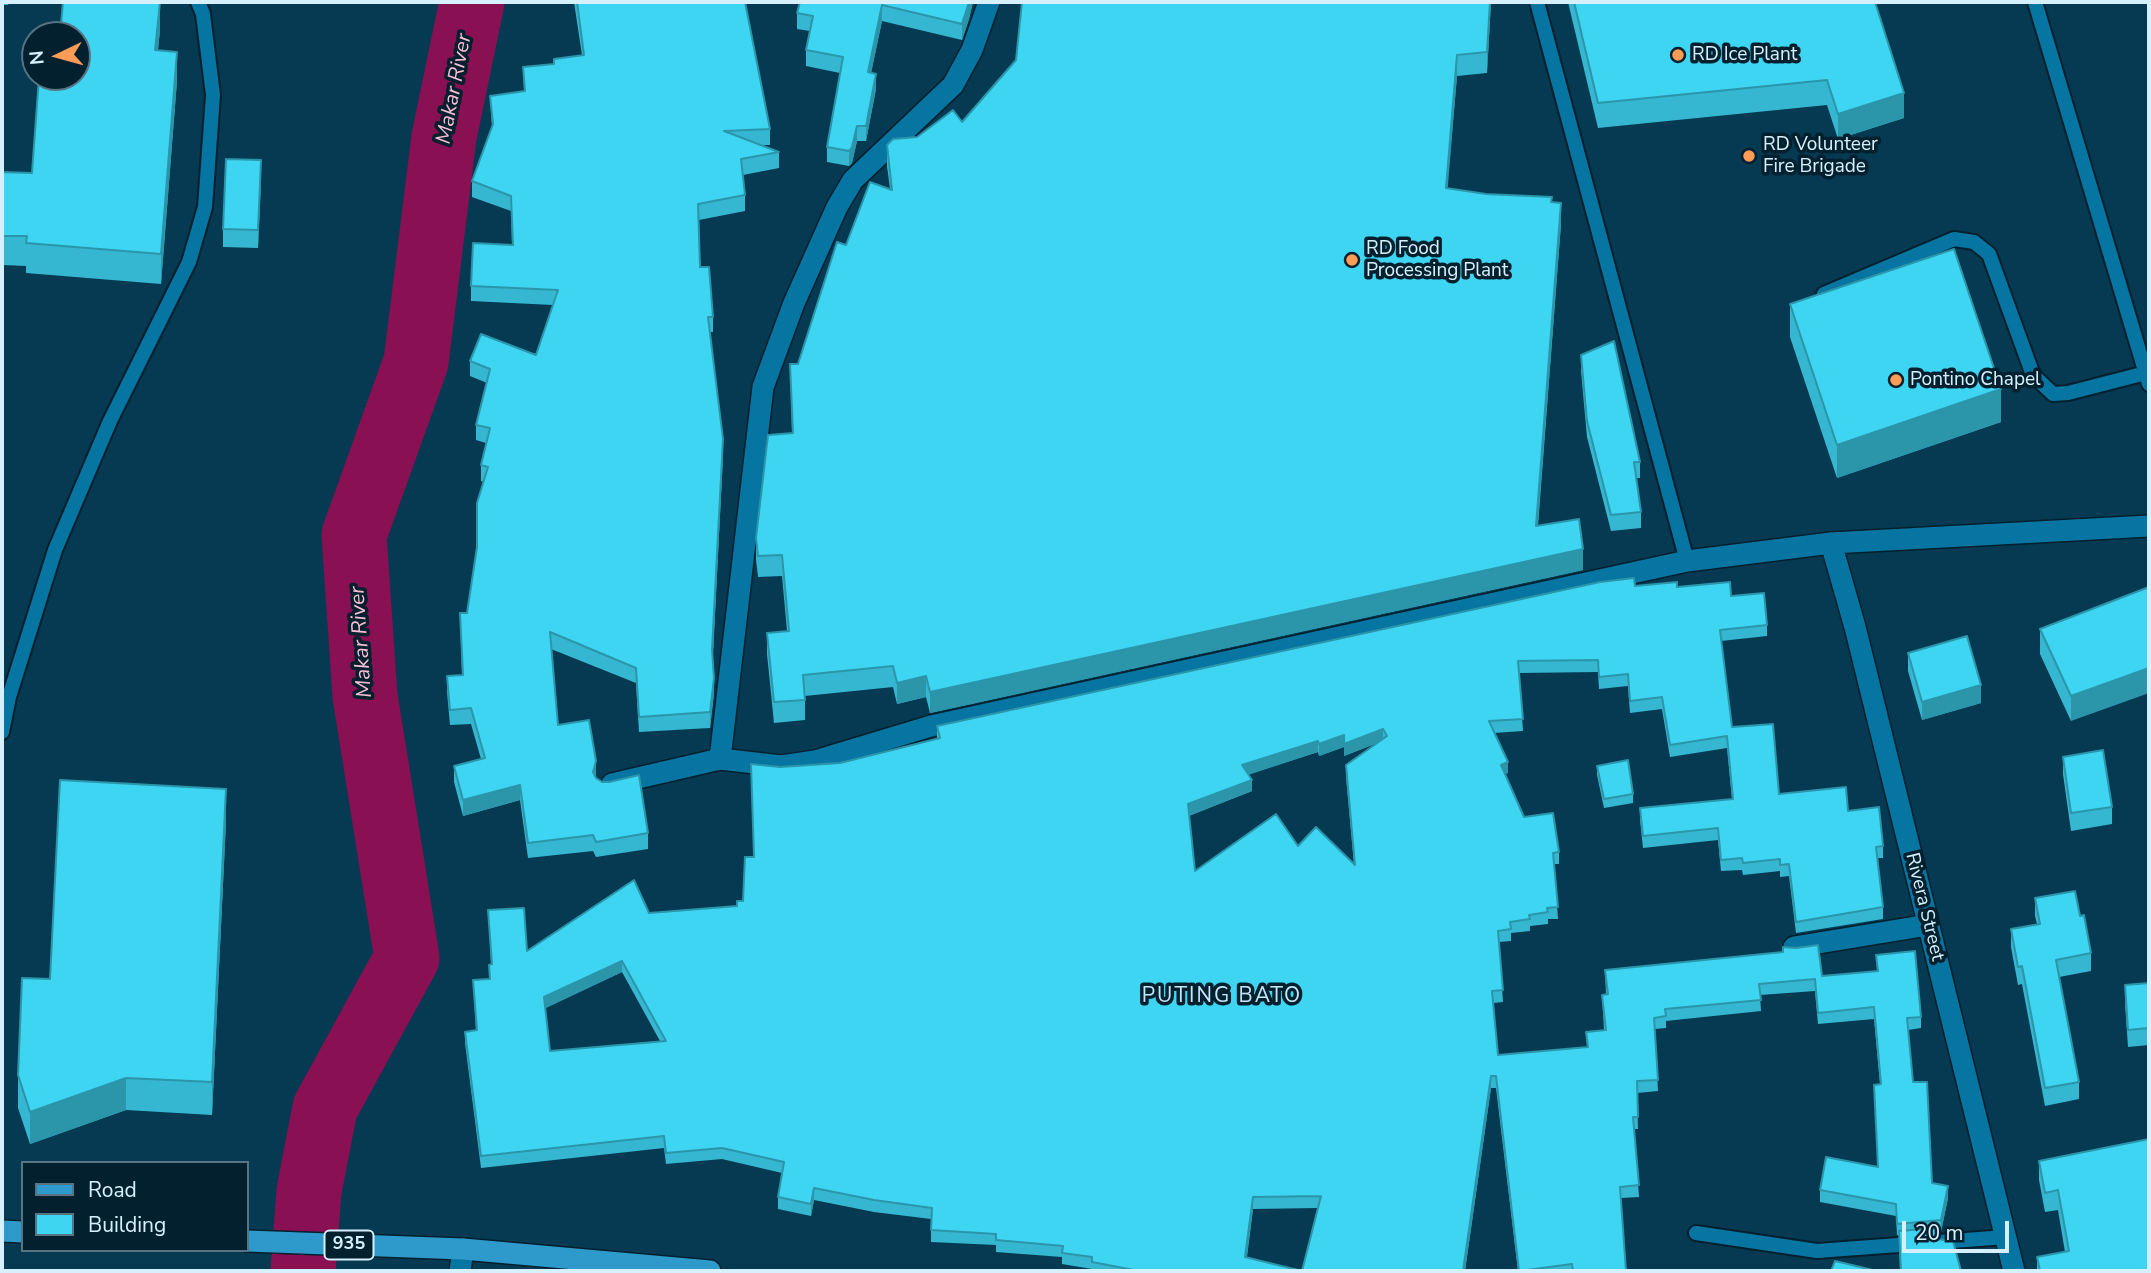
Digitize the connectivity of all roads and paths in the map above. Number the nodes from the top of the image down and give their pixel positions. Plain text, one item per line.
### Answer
1 (198, 2) edge
2 (989, 2) edge
3 (1537, 2) edge
4 (2035, 2) edge
5 (1817, 297) edge
6 (2147, 378) edge
7 (2149, 526) edge
8 (1831, 543) junction
9 (1687, 561) junction
10 (2, 732) edge
11 (720, 759) junction
12 (606, 785) edge
13 (1928, 925) junction
14 (1794, 947) edge
15 (2, 1231) edge
16 (21, 1232) edge
17 (1696, 1233) dead end
18 (2006, 1237) junction
19 (248, 1241) edge
20 (457, 1249) junction
21 (460, 1271) edge
22 (710, 1271) edge
23 (2014, 1271) edge

1 - 10 lane
2 - 11 street
3 - 9 lane
4 - 6 lane
5 - 6 lane
7 - 8 street
8 - 9 street
8 - 13 street, Rivera Street
9 - 11 street
11 - 12 street
13 - 14 street
13 - 18 street, Rivera Street
15 - 16 main road
17 - 18 lane
18 - 23 street, Rivera Street
19 - 20 main road, 935
20 - 21 street
20 - 22 main road, 935

